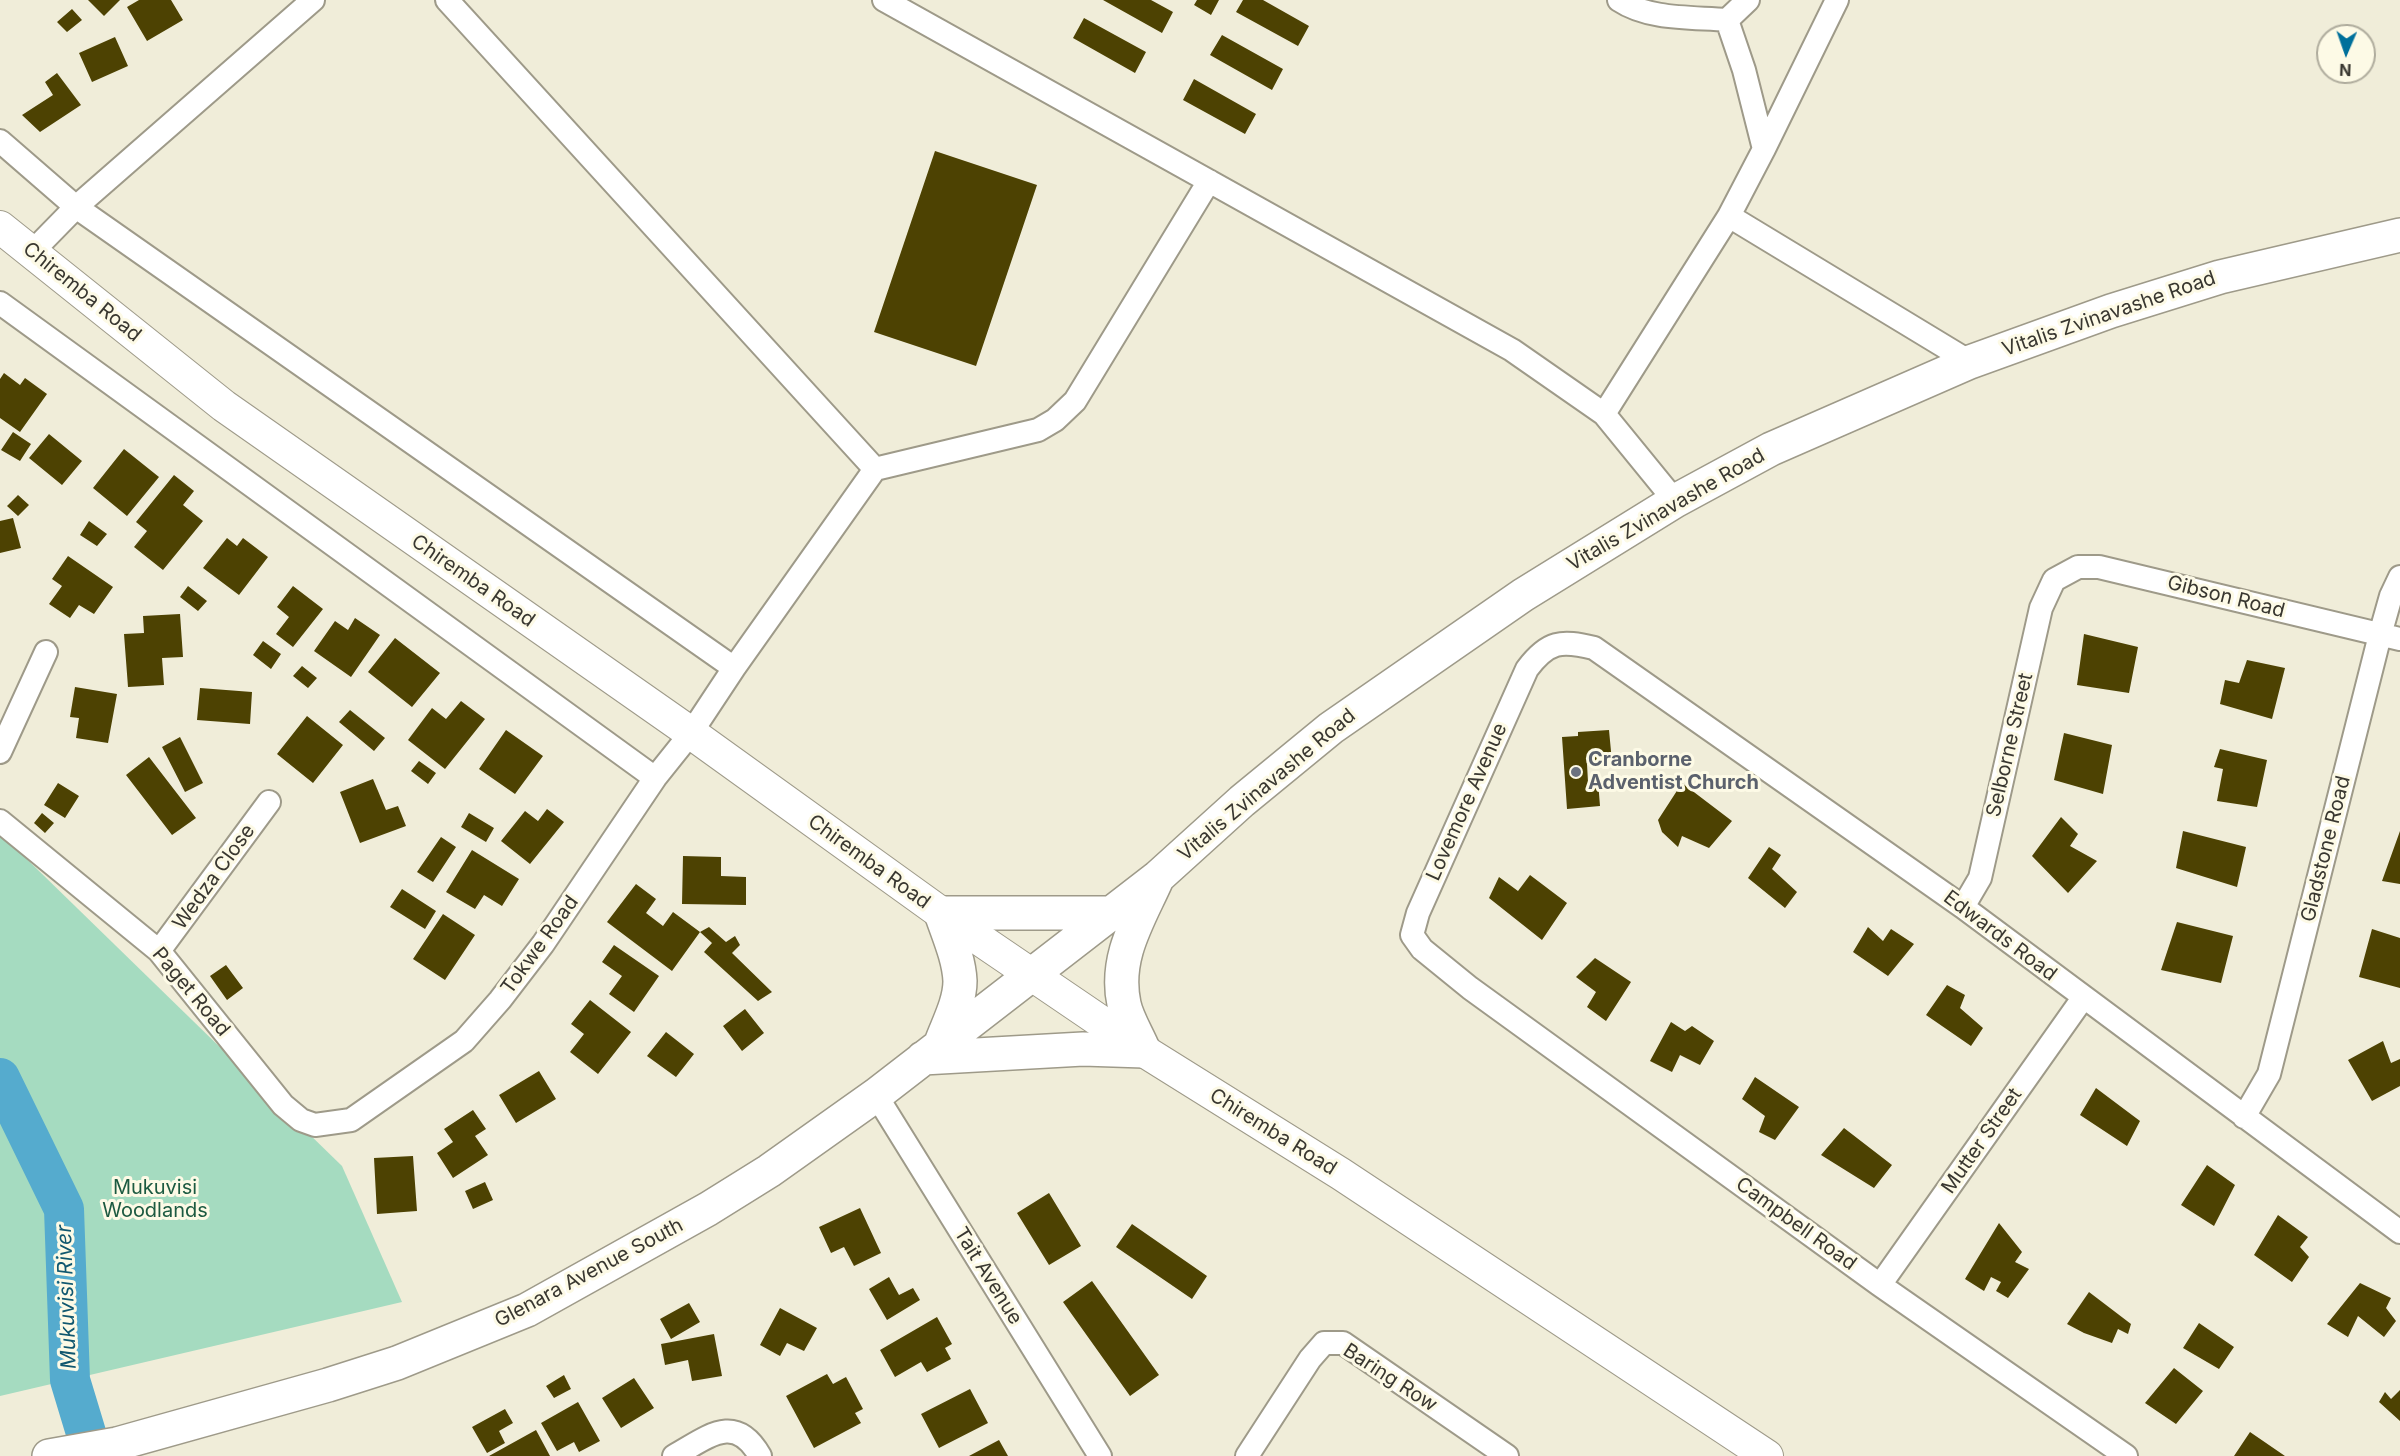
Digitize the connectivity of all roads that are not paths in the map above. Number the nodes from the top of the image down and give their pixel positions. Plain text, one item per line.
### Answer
1 (313, 0) edge
2 (447, 0) edge
3 (884, 0) edge
4 (1619, 0) edge
5 (1748, 0) edge
6 (1837, 0) edge
7 (1727, 20) junction
8 (0, 141) edge
9 (1764, 149) junction
10 (1209, 181) junction
11 (76, 207) junction
12 (1729, 216) junction
13 (0, 227) edge
14 (2400, 235) edge
15 (32, 252) junction
16 (0, 303) edge
17 (1970, 362) junction
18 (1604, 414) junction
19 (875, 469) junction
20 (1676, 501) junction
21 (2400, 577) edge
22 (2054, 580) joint
23 (2390, 637) edge
24 (1594, 648) joint
25 (46, 652) dead end
26 (734, 668) junction
27 (691, 733) junction
28 (0, 752) edge
29 (655, 778) junction
30 (269, 802) dead end
31 (0, 821) edge
32 (1158, 877) junction
33 (1963, 907) junction
34 (941, 913) junction
35 (1112, 913) junction
36 (159, 951) junction
37 (1032, 974) junction
38 (1470, 988) joint
39 (2083, 998) junction
40 (932, 1051) junction
41 (1144, 1051) junction
42 (876, 1095) junction
43 (2244, 1117) junction
44 (351, 1120) joint
45 (2400, 1232) edge
46 (1880, 1285) junction
47 (49, 1456) edge
48 (675, 1456) edge
49 (760, 1456) edge
50 (1100, 1456) edge
51 (1247, 1456) edge
52 (1507, 1456) edge
53 (1767, 1456) edge
54 (2126, 1456) edge

1 - 11 street
2 - 19 street
3 - 10 street
4 - 7 street
5 - 7 street
6 - 9 street
7 - 9 street
8 - 11 street
9 - 12 street
10 - 18 street
10 - 19 street
11 - 15 street
11 - 26 street
12 - 17 street
12 - 18 street
13 - 15 main road, Chiremba Road
14 - 17 main road, Vitalis Zvinavashe Road
15 - 27 main road, Chiremba Road
16 - 29 street
17 - 20 main road, Vitalis Zvinavashe Road
18 - 20 street
19 - 26 street, Tokwe Road
20 - 32 main road, Vitalis Zvinavashe Road
21 - 23 street, Gladstone Road
22 - 23 street, Gibson Road
22 - 33 street, Selborne Street
23 - 43 street, Gladstone Road
24 - 33 street, Edwards Road
24 - 38 street, Lovemore Avenue
25 - 28 street
26 - 27 street, Tokwe Road
27 - 29 street, Tokwe Road
27 - 34 main road, Chiremba Road
29 - 44 street, Tokwe Road
30 - 36 street, Wedza Close
31 - 36 street, Paget Road
32 - 35 main road, Vitalis Zvinavashe Road
32 - 41 main road
33 - 39 street, Edwards Road
34 - 35 main road
34 - 37 main road, Chiremba Road
34 - 40 main road
35 - 37 main road, Vitalis Zvinavashe Road
36 - 44 street, Paget Road
37 - 40 main road, Glenara Avenue South
37 - 41 main road, Chiremba Road
38 - 46 street, Campbell Road
39 - 43 street, Edwards Road
39 - 46 street, Mutter Street
40 - 41 main road
40 - 42 main road, Glenara Avenue South
41 - 53 main road, Chiremba Road
42 - 47 main road, Glenara Avenue South
42 - 50 street, Tait Avenue
43 - 45 street, Edwards Road
46 - 54 street, Campbell Road
48 - 49 street
51 - 52 street, Baring Row

